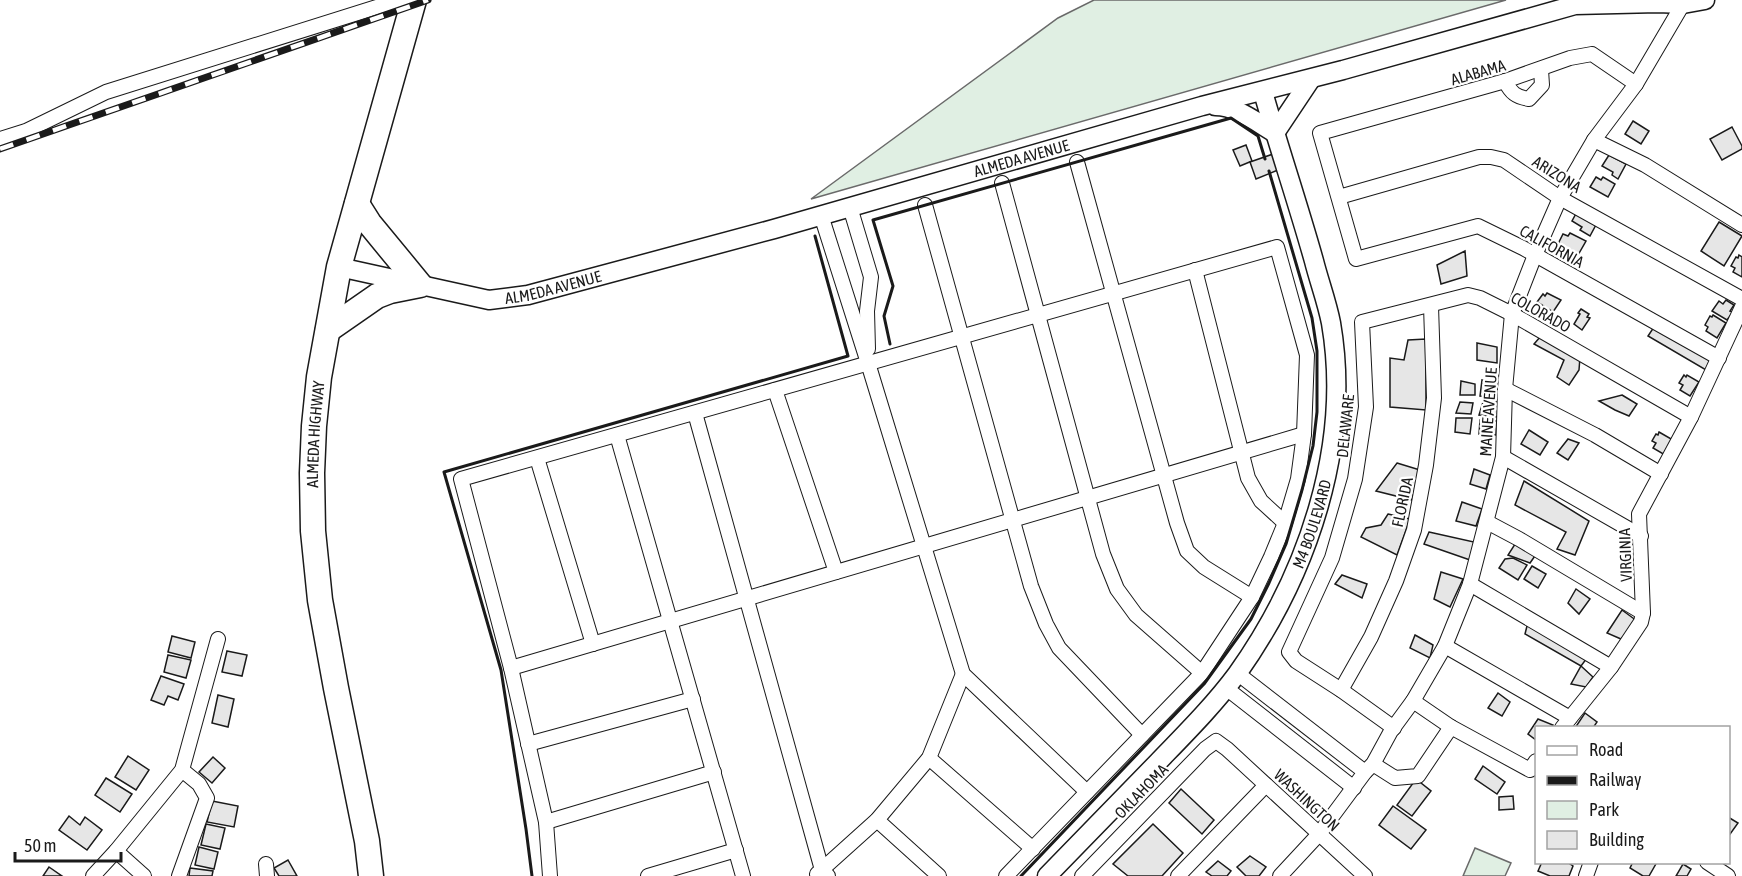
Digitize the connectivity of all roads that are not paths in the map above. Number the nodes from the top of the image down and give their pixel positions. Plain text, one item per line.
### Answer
1 (399, 0) edge
2 (414, 0) edge
3 (1705, 0) edge
4 (1683, 4) junction
5 (1541, 70) junction
6 (1311, 79) junction
7 (1505, 81) junction
8 (1636, 84) junction
9 (1263, 92) junction
10 (1202, 106) junction
11 (1275, 133) junction
12 (0, 139) edge
13 (1594, 140) junction
14 (1077, 162) dead end
15 (1002, 183) dead end
16 (1339, 197) junction
17 (1560, 198) junction
18 (357, 204) junction
19 (925, 205) dead end
20 (850, 207) junction
21 (821, 215) junction
22 (1742, 225) edge
23 (1534, 255) junction
24 (339, 267) junction
25 (1195, 270) junction
26 (420, 285) junction
27 (1113, 293) junction
28 (1742, 299) edge
29 (1431, 306) junction
30 (1742, 308) edge
31 (1512, 314) junction
32 (1038, 315) junction
33 (1362, 322) joint
34 (328, 330) junction
35 (961, 337) junction
36 (1719, 358) junction
37 (868, 363) junction
38 (1505, 389) junction
39 (775, 390) junction
40 (695, 413) junction
41 (1691, 417) junction
42 (1304, 434) junction
43 (617, 435) junction
44 (1241, 452) junction
45 (1503, 457) junction
46 (537, 458) junction
47 (1661, 474) junction
48 (1164, 475) junction
49 (1088, 498) junction
50 (1012, 520) junction
51 (1487, 522) junction
52 (1285, 523) junction
53 (1641, 536) junction
54 (924, 546) junction
55 (836, 572) junction
56 (1470, 584) junction
57 (1252, 597) junction
58 (746, 598) junction
59 (1643, 613) junction
60 (670, 621) junction
61 (218, 639) dead end
62 (593, 644) junction
63 (1445, 646) junction
64 (1611, 667) junction
65 (511, 668) junction
66 (1202, 673) junction
67 (1237, 673) junction
68 (963, 674) junction
69 (1226, 688) junction
70 (1341, 690) junction
71 (693, 699) junction
72 (1413, 701) junction
73 (1566, 723) edge
74 (1394, 728) junction
75 (1450, 728) junction
76 (1142, 735) junction
77 (528, 744) junction
78 (1227, 749) joint
79 (929, 758) junction
80 (1533, 765) edge
81 (1369, 768) junction
82 (182, 770) junction
83 (714, 772) junction
84 (1266, 785) junction
85 (1354, 788) junction
86 (1087, 792) junction
87 (877, 820) junction
88 (546, 822) junction
89 (1319, 834) junction
90 (1033, 849) junction
91 (736, 850) junction
92 (116, 851) junction
93 (1710, 864) edge
94 (821, 874) edge
95 (93, 876) edge
96 (144, 876) edge
97 (178, 876) edge
98 (371, 876) edge
99 (550, 876) edge
100 (648, 876) edge
101 (743, 876) edge
102 (939, 876) edge
103 (1006, 876) edge
104 (1047, 876) edge
105 (1082, 876) edge
106 (1178, 876) edge
107 (1280, 876) edge
108 (1365, 876) edge
109 (1728, 876) edge

1 - 12 street
2 - 18 highway, ALMEDA HIGHWAY
3 - 4 main road, ALMEDA AVENUE
4 - 6 main road, ALMEDA AVENUE
4 - 8 street, MAINE AVENUE
5 - 7 street, ALABAMA
5 - 7 street
5 - 8 street, ALABAMA
6 - 9 main road, ALMEDA AVENUE
6 - 11 main road
7 - 16 street, ALABAMA
8 - 13 street, MAINE AVENUE
9 - 10 main road, ALMEDA AVENUE
9 - 11 main road, M4 BOULEVARD
10 - 11 main road
10 - 20 main road, ALMEDA AVENUE
11 - 67 main road, M4 BOULEVARD
13 - 17 street, MAINE AVENUE
13 - 22 street
14 - 27 street
15 - 32 street
16 - 17 street, ARIZONA
16 - 23 street, CALIFORNIA
17 - 23 street, MAINE AVENUE
17 - 28 street, ARIZONA
18 - 24 highway, ALMEDA HIGHWAY
18 - 26 highway
19 - 35 street
20 - 21 main road, ALMEDA AVENUE
20 - 37 street
21 - 26 main road, ALMEDA AVENUE
21 - 37 street
23 - 31 street, MAINE AVENUE
23 - 36 street, CALIFORNIA
24 - 26 main road, ALMEDA AVENUE
24 - 34 highway, ALMEDA HIGHWAY
25 - 27 street
25 - 42 street
25 - 44 street
26 - 34 highway
27 - 32 street
27 - 48 street
29 - 31 street, COLORADO
29 - 33 street, COLORADO
29 - 70 street, FLORIDA
30 - 36 street, VIRGINIA
31 - 38 street, MAINE AVENUE
31 - 41 street, COLORADO
32 - 35 street
32 - 49 street
33 - 70 street, DELAWARE
34 - 98 highway, ALMEDA HIGHWAY
35 - 37 street
35 - 50 street
36 - 41 street, VIRGINIA
37 - 39 street
37 - 54 street
38 - 45 street, MAINE AVENUE
38 - 47 street
39 - 40 street
39 - 55 street
40 - 43 street
40 - 58 street
41 - 47 street, VIRGINIA
42 - 44 street
42 - 52 street
43 - 46 street
43 - 60 street
44 - 48 street
44 - 52 street
45 - 51 street, MAINE AVENUE
45 - 53 street
46 - 62 street
46 - 65 street
47 - 53 street, VIRGINIA
48 - 49 street
48 - 57 street
49 - 50 street
49 - 66 street
50 - 54 street
50 - 76 street
51 - 56 street, MAINE AVENUE
51 - 59 street
52 - 57 street
53 - 59 street, VIRGINIA
54 - 55 street
54 - 68 street
55 - 58 street
56 - 63 street, MAINE AVENUE
56 - 64 street
57 - 66 street
58 - 60 street
58 - 94 street
59 - 64 street, VIRGINIA
60 - 62 street
60 - 71 street
61 - 82 street
62 - 65 street
63 - 72 street, MAINE AVENUE
63 - 73 street
64 - 73 street, VIRGINIA
65 - 77 street
66 - 76 street
67 - 69 main road, M4 BOULEVARD
67 - 81 street
68 - 79 street
68 - 86 street
69 - 85 street
69 - 104 main road, M4 BOULEVARD
70 - 74 street
71 - 77 street
71 - 83 street
72 - 74 street, MAINE AVENUE
72 - 75 street
74 - 81 street, MAINE AVENUE
75 - 80 street
75 - 81 street
76 - 86 street
77 - 88 street
78 - 84 street, WASHINGTON
78 - 105 street, OKLAHOMA
79 - 87 street
79 - 90 street
81 - 85 street, MAINE AVENUE
82 - 92 street
82 - 97 street
83 - 88 street
83 - 91 street
84 - 89 street, WASHINGTON
84 - 106 street
85 - 89 street, MAINE AVENUE
86 - 90 street
87 - 94 street
87 - 102 street
88 - 99 street
89 - 107 street, MAINE AVENUE
89 - 108 street, WASHINGTON
90 - 103 street
91 - 100 street
91 - 101 street
92 - 95 street
92 - 96 street
93 - 109 street

